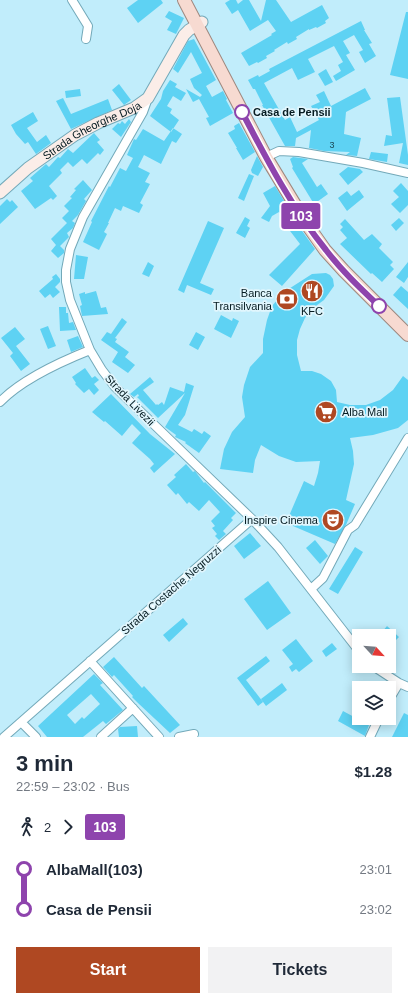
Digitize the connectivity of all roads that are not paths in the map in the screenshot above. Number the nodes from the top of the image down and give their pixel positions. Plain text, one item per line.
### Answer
1 (72, 0) edge
2 (184, 0) edge
3 (191, 0) edge
4 (199, 23) junction
5 (86, 39) dead end
6 (148, 98) junction
7 (270, 156) junction
8 (408, 173) edge
9 (0, 193) edge
10 (408, 323) edge
11 (408, 335) edge
12 (90, 350) junction
13 (0, 402) edge
14 (408, 438) edge
15 (252, 518) junction
16 (311, 589) junction
17 (352, 642) edge
18 (90, 661) junction
19 (383, 673) edge
20 (399, 684) junction
21 (408, 687) edge
22 (396, 689) edge
23 (133, 708) junction
24 (21, 722) junction
25 (376, 725) edge
26 (194, 734) dead end
27 (4, 737) edge
28 (36, 737) edge
29 (101, 737) edge
30 (159, 737) edge
31 (179, 737) edge
32 (370, 737) edge

1 - 5 street
2 - 4 main road
3 - 4 main road
4 - 6 street, Strada Gheorghe Doja
4 - 7 main road
6 - 9 street, Strada Gheorghe Doja
6 - 12 street, Strada Livezii
7 - 8 street
7 - 10 main road
7 - 11 main road
12 - 13 street
12 - 15 street, Strada Livezii
14 - 16 street
15 - 16 street, Strada Livezii
15 - 18 street, Strada Costache Negruzzi
16 - 17 street, Strada Livezii
18 - 23 street
18 - 24 street, Strada Costache Negruzzi
19 - 20 street
20 - 21 street
20 - 22 street
23 - 29 street
23 - 30 street
24 - 27 street, Strada Costache Negruzzi
24 - 28 street
25 - 32 street
26 - 31 street

